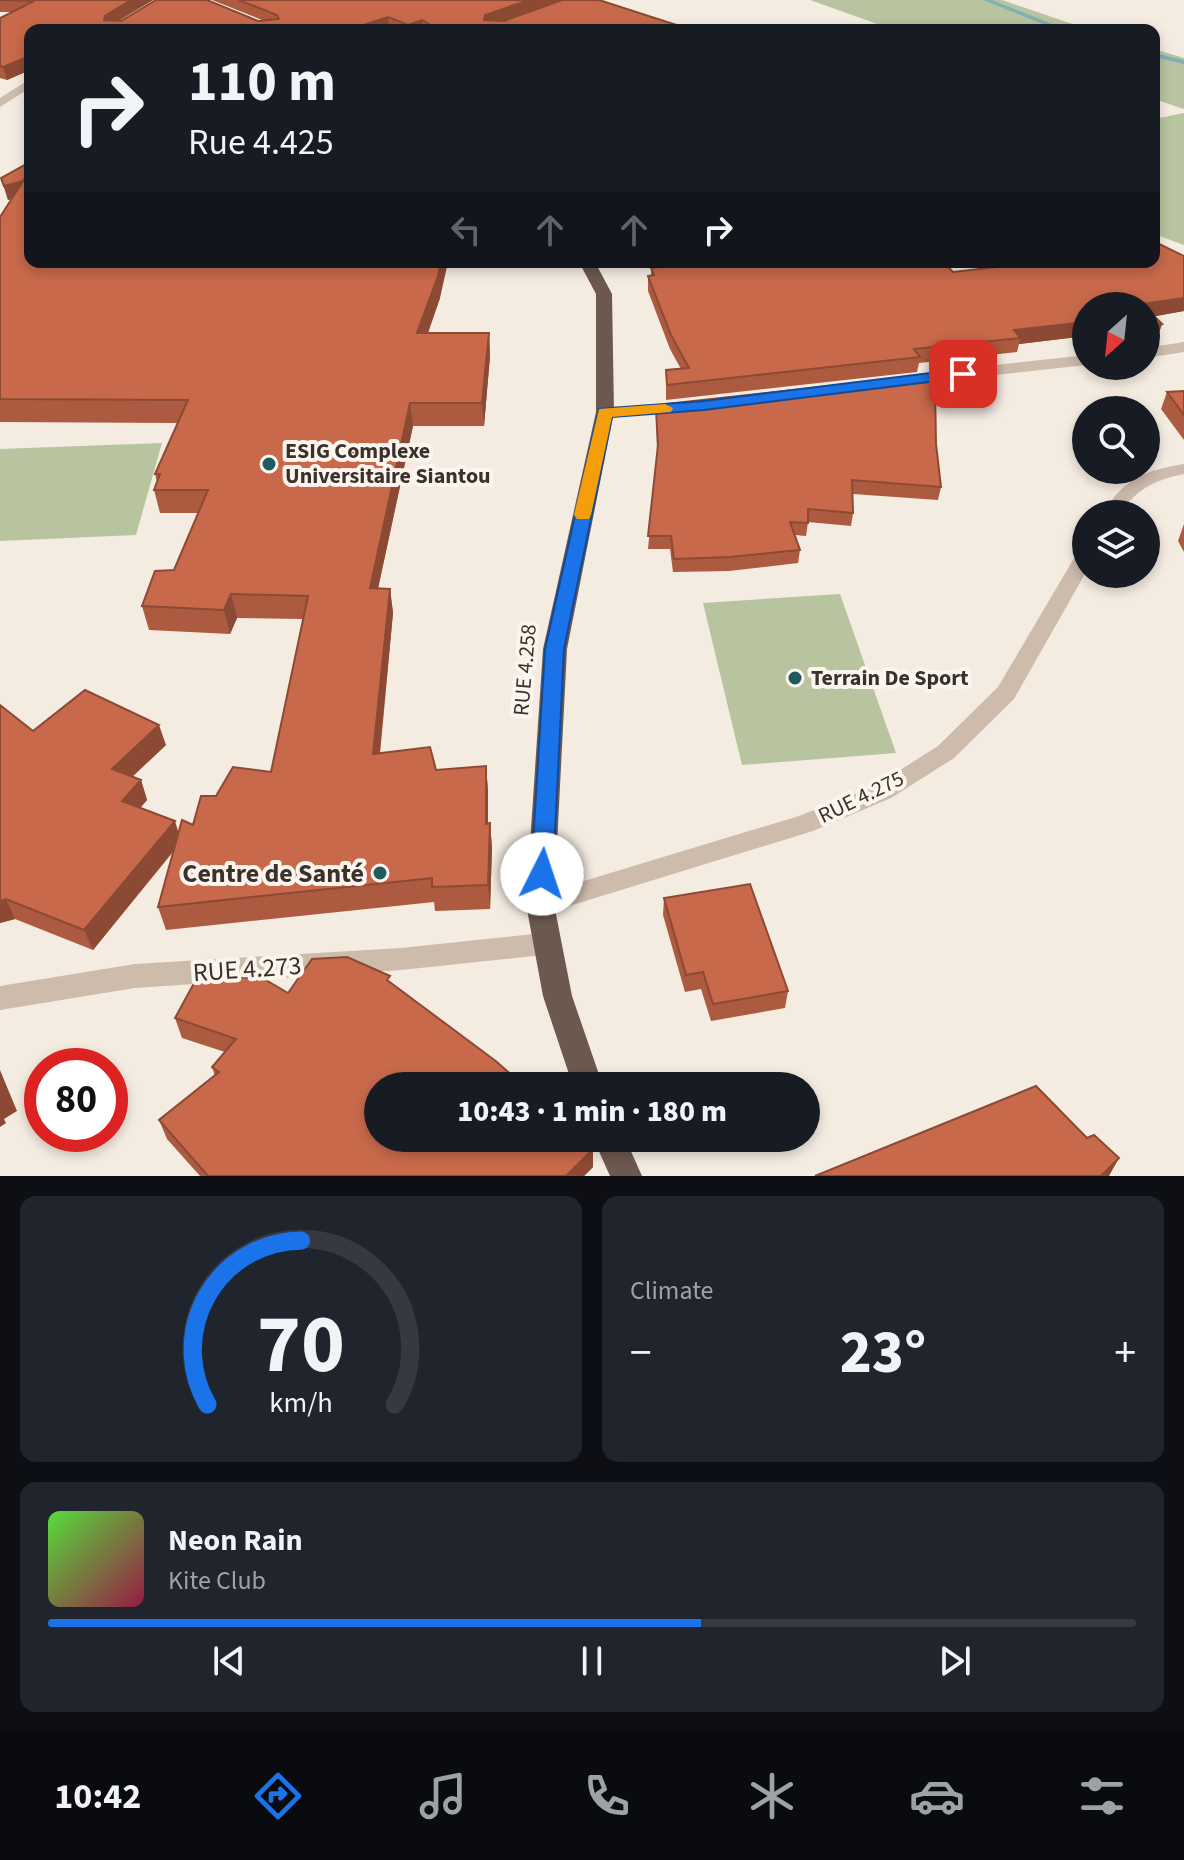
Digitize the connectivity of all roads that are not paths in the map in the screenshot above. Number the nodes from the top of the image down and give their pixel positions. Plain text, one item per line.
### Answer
1 (24, 87) edge
2 (0, 103) edge
3 (590, 268) edge
4 (1184, 347) edge
5 (1160, 351) edge
6 (1072, 362) edge
7 (886, 382) edge
8 (704, 406) edge
9 (605, 412) junction
10 (1184, 469) edge
11 (1119, 500) edge
12 (1072, 579) edge
13 (540, 904) junction
14 (543, 944) junction
15 (0, 998) edge
16 (583, 1072) edge
17 (615, 1152) edge
18 (626, 1176) edge

1 - 2 street
3 - 9 highway, RUE 4.258
4 - 5 street
6 - 7 street
8 - 9 street
9 - 13 highway, RUE 4.258
10 - 11 street
12 - 13 street, RUE 4.275
13 - 14 highway, RUE 4.258
14 - 15 street, RUE 4.273
14 - 16 highway, RUE 4.258
17 - 18 highway

